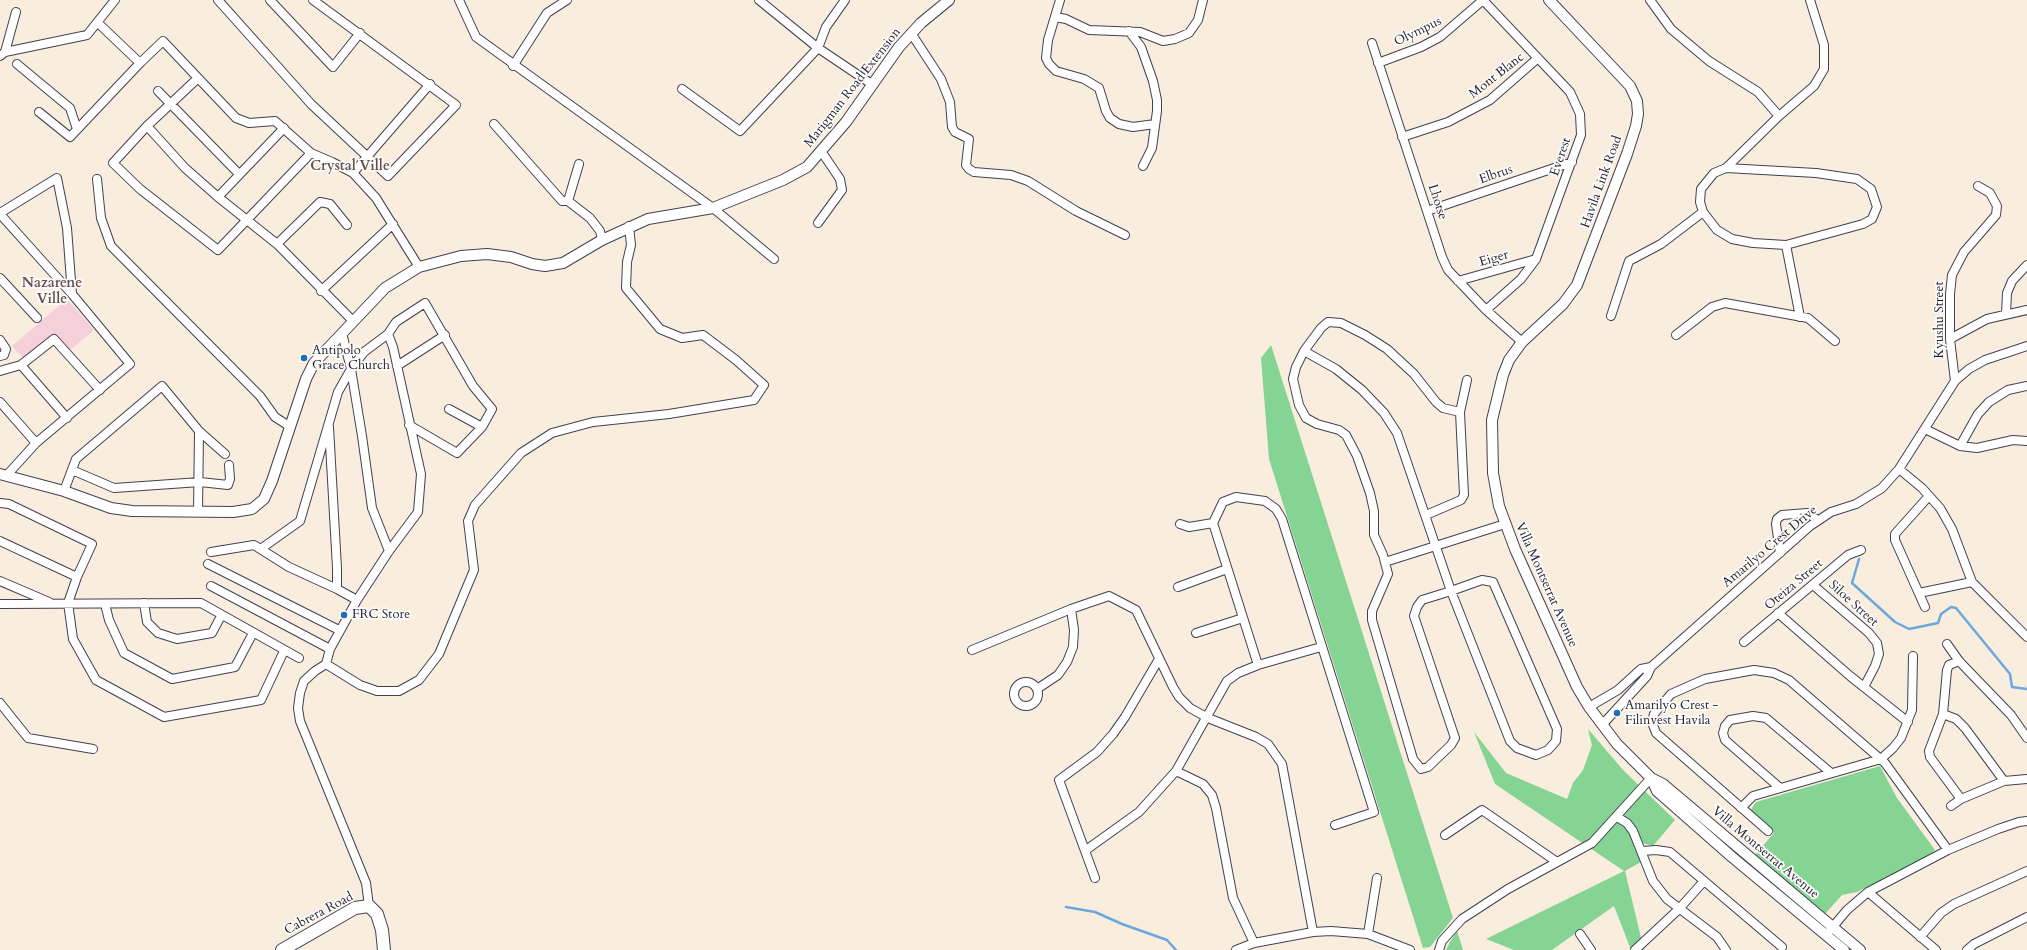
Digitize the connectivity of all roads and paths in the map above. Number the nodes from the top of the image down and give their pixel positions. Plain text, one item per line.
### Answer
1 (115, 0) edge
2 (218, 0) edge
3 (270, 0) edge
4 (313, 0) edge
5 (460, 0) edge
6 (568, 0) edge
7 (759, 0) edge
8 (845, 0) edge
9 (948, 0) edge
10 (1060, 0) edge
11 (1203, 0) edge
12 (1484, 0) edge
13 (1549, 0) edge
14 (1650, 0) edge
15 (1810, 0) edge
16 (16, 12) dead end
17 (1055, 17) junction
18 (98, 23) junction
19 (1129, 31) junction
20 (360, 33) junction
21 (911, 33) junction
22 (1372, 43) dead end
23 (818, 48) junction
24 (3, 54) edge
25 (1538, 58) junction
26 (140, 63) junction
27 (1378, 63) junction
28 (17, 64) dead end
29 (513, 66) junction
30 (198, 78) junction
31 (430, 84) junction
32 (873, 85) junction
33 (682, 89) dead end
34 (158, 91) dead end
35 (171, 104) junction
36 (39, 112) dead end
37 (1779, 116) junction
38 (494, 124) dead end
39 (1155, 124) junction
40 (147, 126) junction
41 (284, 128) junction
42 (77, 129) junction
43 (1402, 137) junction
44 (821, 151) junction
45 (311, 153) junction
46 (367, 156) junction
47 (1572, 162) junction
48 (579, 164) dead end
49 (1143, 166) dead end
50 (1726, 168) junction
51 (353, 173) junction
52 (239, 174) junction
53 (97, 179) dead end
54 (1978, 186) dead end
55 (218, 197) junction
56 (568, 201) junction
57 (713, 208) junction
58 (1427, 211) junction
59 (1703, 212) junction
60 (0, 213) edge
61 (247, 219) junction
62 (818, 223) dead end
63 (393, 224) junction
64 (348, 225) dead end
65 (629, 226) junction
66 (1125, 235) dead end
67 (602, 240) junction
68 (277, 244) junction
69 (1786, 245) junction
70 (774, 259) dead end
71 (1536, 259) junction
72 (2027, 265) edge
73 (419, 267) junction
74 (0, 278) edge
75 (1458, 281) junction
76 (321, 291) junction
77 (72, 294) junction
78 (1486, 310) junction
79 (2027, 310) edge
80 (2006, 314) junction
81 (1611, 316) dead end
82 (1800, 317) junction
83 (36, 318) dead end
84 (353, 321) junction
85 (342, 333) junction
86 (388, 334) junction
87 (445, 335) junction
88 (1676, 335) dead end
89 (1950, 339) junction
90 (0, 340) edge
91 (1835, 341) dead end
92 (1522, 342) junction
93 (2027, 346) edge
94 (1304, 351) junction
95 (0, 356) edge
96 (21, 365) junction
97 (397, 366) junction
98 (351, 369) junction
99 (0, 371) edge
100 (1503, 375) joint
101 (1467, 380) dead end
102 (1955, 381) junction
103 (2027, 386) edge
104 (100, 390) junction
105 (0, 402) edge
106 (450, 409) dead end
107 (1460, 412) junction
108 (67, 418) junction
109 (328, 421) junction
110 (409, 425) junction
111 (289, 426) junction
112 (482, 427) junction
113 (1925, 429) junction
114 (199, 431) junction
115 (2027, 441) edge
116 (36, 443) junction
117 (1960, 446) junction
118 (225, 454) dead end
119 (229, 465) dead end
120 (1899, 469) junction
121 (72, 470) junction
122 (4, 474) edge
123 (200, 482) junction
124 (64, 491) junction
125 (1929, 496) junction
126 (0, 502) edge
127 (198, 512) junction
128 (1426, 515) junction
129 (1818, 520) junction
130 (1213, 523) junction
131 (1180, 524) dead end
132 (1505, 524) junction
133 (0, 541) edge
134 (1437, 547) junction
135 (262, 548) junction
136 (1861, 550) dead end
137 (389, 551) junction
138 (211, 552) dead end
139 (1780, 553) junction
140 (1385, 562) junction
141 (208, 564) dead end
142 (1228, 569) junction
143 (77, 577) junction
144 (0, 581) edge
145 (1972, 582) junction
146 (1813, 585) junction
147 (211, 586) dead end
148 (1178, 586) dead end
149 (337, 589) junction
150 (1451, 591) junction
151 (1919, 593) junction
152 (357, 600) junction
153 (68, 603) junction
154 (144, 603) junction
155 (0, 604) edge
156 (52, 604) junction
157 (105, 604) junction
158 (1925, 607) dead end
159 (1071, 609) junction
160 (1778, 613) junction
161 (221, 616) junction
162 (1243, 618) junction
163 (339, 630) junction
164 (253, 633) junction
165 (1196, 633) dead end
166 (2027, 637) edge
167 (1744, 642) dead end
168 (1946, 644) dead end
169 (1321, 647) junction
170 (330, 649) junction
171 (972, 650) dead end
172 (284, 651) junction
173 (1914, 656) dead end
174 (298, 658) dead end
175 (1159, 659) junction
176 (1959, 661) junction
177 (326, 664) junction
178 (1258, 665) junction
179 (1651, 667) junction
180 (1864, 687) junction
181 (1037, 688) dead end
182 (0, 703) edge
183 (1589, 707) junction
184 (1943, 714) junction
185 (1208, 718) junction
186 (1908, 722) junction
187 (1602, 725) junction
188 (2027, 738) edge
189 (93, 749) dead end
190 (1881, 759) junction
191 (1176, 771) junction
192 (1830, 772) junction
193 (1651, 778) junction
194 (2027, 779) edge
195 (2004, 781) junction
196 (1779, 787) junction
197 (1961, 799) junction
198 (1950, 806) dead end
199 (1741, 808) junction
200 (1617, 817) junction
201 (2027, 821) edge
202 (1335, 825) dead end
203 (1768, 831) dead end
204 (1445, 835) dead end
205 (1086, 850) junction
206 (1948, 850) junction
207 (1642, 851) junction
208 (1557, 862) junction
209 (2027, 871) edge
210 (1095, 878) dead end
211 (1377, 878) dead end
212 (1704, 880) junction
213 (1868, 892) junction
214 (368, 906) junction
215 (1679, 909) junction
216 (2027, 918) edge
217 (1833, 927) junction
218 (1313, 932) junction
219 (1368, 934) junction
220 (1580, 934) dead end
221 (1826, 935) junction
222 (1920, 937) junction
223 (1254, 943) junction
224 (1782, 947) dead end
225 (1722, 949) edge
226 (282, 950) edge
227 (384, 950) edge
228 (1236, 950) edge
229 (1410, 950) edge
230 (1438, 950) edge
231 (1591, 950) edge
232 (1635, 950) edge
233 (1844, 950) edge
234 (1860, 950) edge
235 (1936, 950) edge
236 (1967, 950) edge

1 - 18 street
2 - 46 street
3 - 20 street
4 - 20 street
5 - 29 street
6 - 29 street
7 - 23 street
8 - 23 street
9 - 21 street, Marigman Road Extension
10 - 17 street
11 - 19 street
12 - 25 street, Everest
12 - 27 street, Olympus
13 - 92 street, Havila Link Road
14 - 37 street
15 - 37 street
16 - 24 street
17 - 19 street
17 - 39 street
18 - 24 street
18 - 26 street
19 - 39 street
20 - 31 street
21 - 32 street, Marigman Road Extension
21 - 66 street
22 - 27 street, Lhotse
23 - 32 street
23 - 33 street
25 - 43 street, Mont Blanc
25 - 47 street, Everest
26 - 30 street
26 - 42 street
27 - 43 street, Lhotse
28 - 42 street
29 - 57 street
30 - 35 street
30 - 41 street
31 - 46 street
31 - 46 street
32 - 44 street, Marigman Road Extension
34 - 35 street
35 - 40 street
35 - 52 street
36 - 42 street
37 - 50 street
38 - 56 street
39 - 49 street
40 - 55 street
40 - 61 street
41 - 45 street
41 - 52 street
43 - 58 street, Lhotse
44 - 57 street, Marigman Road Extension
44 - 62 street
45 - 51 street
45 - 61 street
46 - 51 street
47 - 58 street, Elbrus
47 - 71 street, Everest
48 - 56 street
50 - 59 street
50 - 69 street
51 - 63 street
52 - 55 street
53 - 111 street
54 - 89 street, Kyushu Street
55 - 61 street
56 - 67 street
57 - 65 street, Marigman Road Extension
57 - 70 street
58 - 75 street, Lhotse
59 - 69 street
59 - 81 street
60 - 77 street
60 - 77 street
61 - 68 street
63 - 73 street
63 - 76 street
64 - 68 street
65 - 67 street, Marigman Road Extension
65 - 177 street
67 - 73 street, Marigman Road Extension
68 - 76 street
69 - 82 street
71 - 75 street, Eiger
71 - 78 street, Everest
72 - 80 street
73 - 84 street, Marigman Road Extension
74 - 83 street
75 - 78 street, Lhotse
76 - 84 street
77 - 104 street
78 - 92 street, Lhotse
79 - 80 street
80 - 89 street
82 - 88 street
82 - 91 street
84 - 85 street, Marigman Road Extension
85 - 98 street
85 - 111 street, Marigman Road Extension
86 - 87 street
86 - 97 street
86 - 98 street
87 - 97 street
87 - 112 street
89 - 102 street, Kyushu Street
90 - 95 street
92 - 100 street, Havila Link Road
93 - 102 street, Amarilyo Crest Drive
94 - 107 street
94 - 128 street
94 - 140 street
96 - 99 street
96 - 104 street
96 - 108 street
97 - 110 street
98 - 109 street
98 - 137 street
100 - 132 street, Villa Montserrat Avenue
101 - 107 street
102 - 113 street, Amarilyo Crest Drive
103 - 117 street
104 - 108 street
105 - 116 street
106 - 112 street
107 - 128 street
108 - 116 street
109 - 135 street
109 - 149 street
110 - 112 street
110 - 137 street
111 - 127 street, Marigman Road Extension
113 - 117 street
113 - 120 street, Amarilyo Crest Drive
114 - 118 street
114 - 121 street
114 - 123 street
115 - 117 street
116 - 122 street
119 - 123 street
120 - 125 street
120 - 129 street, Amarilyo Crest Drive
121 - 123 street
121 - 124 street
122 - 124 street, Marigman Road Extension
123 - 127 street
124 - 127 street, Marigman Road Extension
125 - 145 street
125 - 151 street
126 - 143 street
128 - 134 street
129 - 139 street, Amarilyo Crest Drive
129 - 139 street
130 - 131 street
130 - 142 street
130 - 169 street
132 - 134 street
132 - 183 street, Villa Montserrat Avenue
133 - 143 street
134 - 140 street
134 - 150 street
135 - 138 street
135 - 149 street
136 - 146 street, Oteiza Street
137 - 152 street
139 - 179 street, Amarilyo Crest Drive
140 - 150 street
141 - 163 street
142 - 148 street
142 - 162 street
143 - 153 street
144 - 156 street
145 - 151 street
145 - 166 street
146 - 160 street, Oteiza Street
146 - 180 street, Siloe Street
147 - 170 street
149 - 152 street
150 - 150 street
151 - 158 street
152 - 163 street
153 - 156 street
153 - 157 street
153 - 172 street
154 - 157 street
154 - 161 street
154 - 161 street
155 - 156 street
157 - 164 street
159 - 171 street
159 - 175 street
159 - 181 street
160 - 167 street, Oteiza Street
160 - 180 street
161 - 164 street
162 - 165 street
162 - 178 street
163 - 170 street
164 - 172 street
168 - 176 street
169 - 178 street
169 - 202 street
170 - 177 street
172 - 174 street
173 - 186 street
175 - 185 street
175 - 205 street
176 - 184 street
176 - 188 street
177 - 214 street
178 - 185 street
179 - 183 street, Amarilyo Crest Drive
179 - 187 street, Amarilyo Crest Drive
180 - 186 street
182 - 189 street
183 - 187 street, Villa Montserrat Avenue
184 - 195 street
184 - 197 street
185 - 191 street
185 - 218 street
186 - 190 street
187 - 193 street, Villa Montserrat Avenue
190 - 192 street
190 - 199 street
190 - 206 street
191 - 205 street
191 - 223 street
192 - 196 street
192 - 196 street
193 - 200 street
193 - 217 street, Villa Montserrat Avenue
193 - 221 street, Villa Montserrat Avenue
194 - 195 street
195 - 197 street
196 - 199 street
197 - 198 street
199 - 203 street
200 - 207 street
200 - 208 street
201 - 206 street
204 - 208 street
205 - 210 street
206 - 213 street
207 - 212 street
207 - 215 street
208 - 230 street
209 - 222 street
211 - 219 street
212 - 215 street
212 - 224 street
213 - 217 street
213 - 222 street
214 - 226 main road, Cabrera Road
214 - 227 main road, Cabrera Road
215 - 225 street
215 - 232 street
216 - 236 street
217 - 221 street
217 - 234 street, Villa Montserrat Avenue
218 - 219 street
218 - 223 street
219 - 229 street
220 - 231 street
221 - 233 street, Villa Montserrat Avenue
222 - 235 street
223 - 228 street

